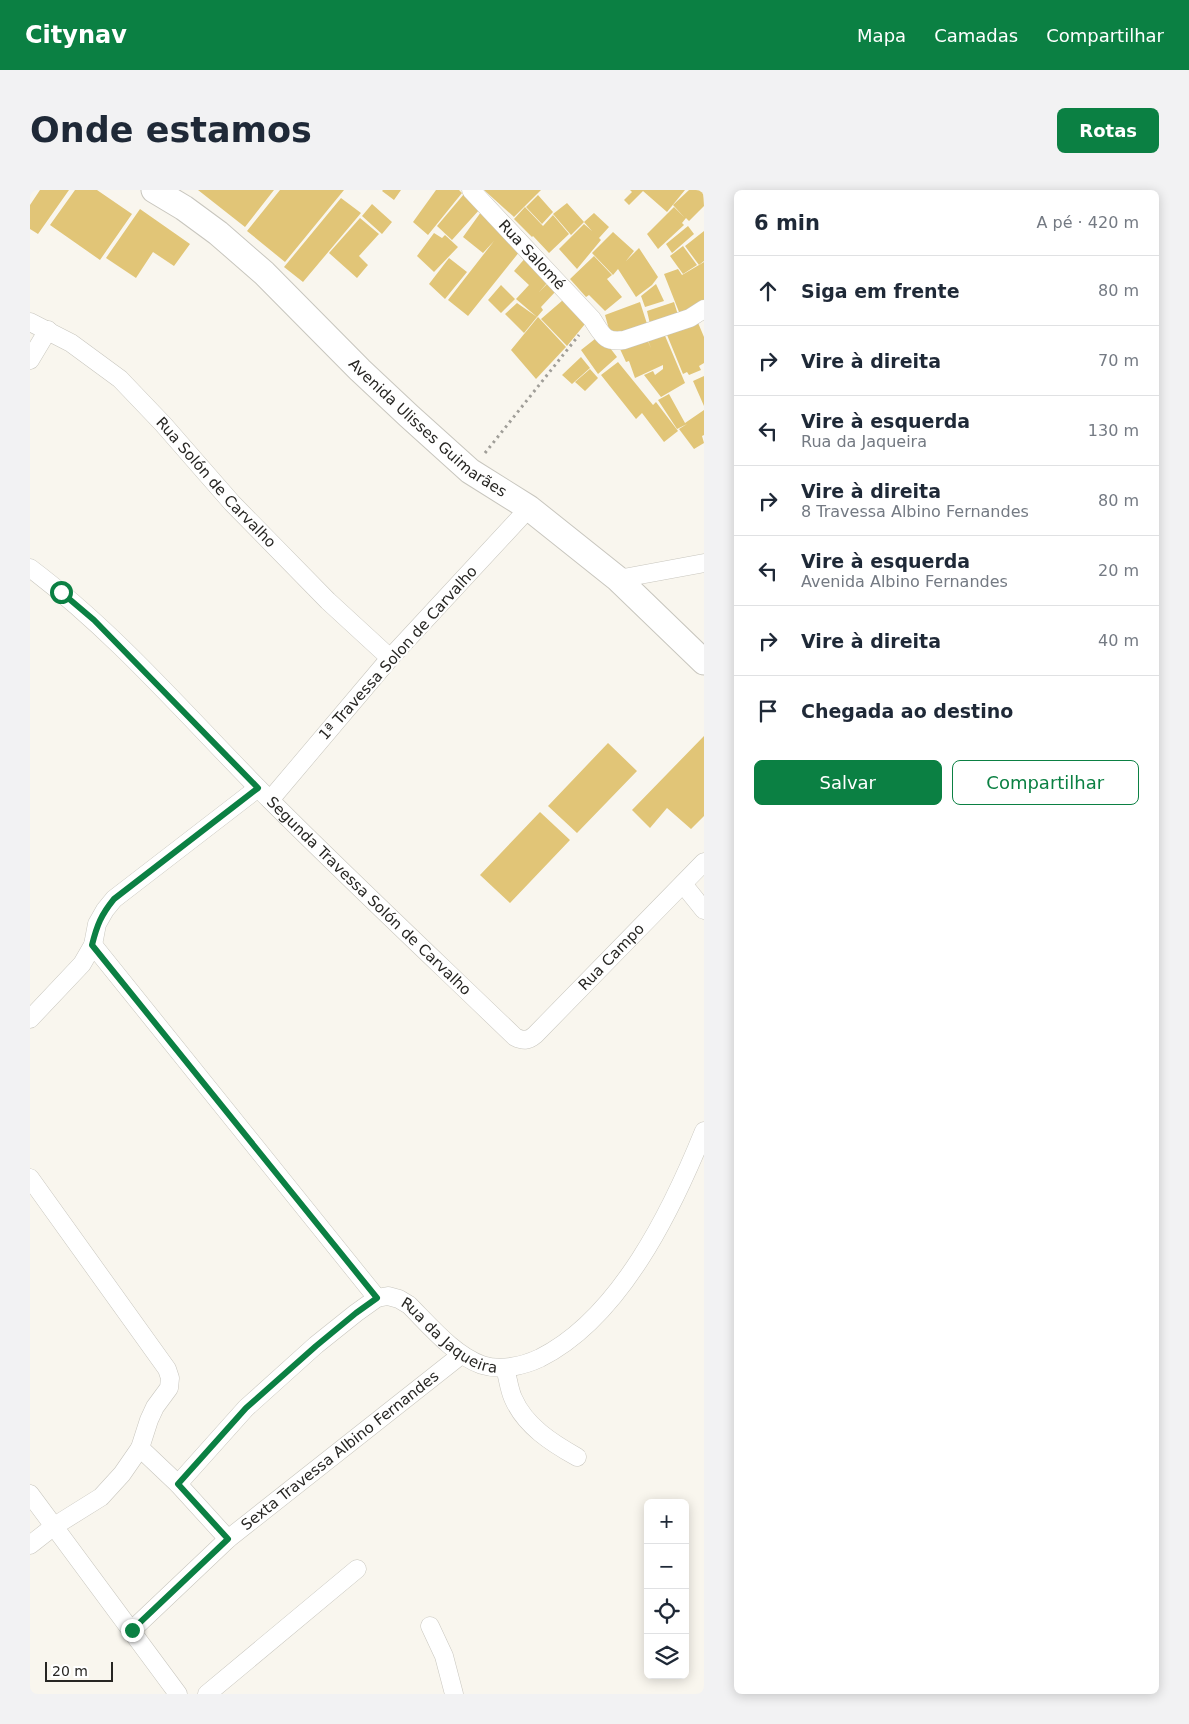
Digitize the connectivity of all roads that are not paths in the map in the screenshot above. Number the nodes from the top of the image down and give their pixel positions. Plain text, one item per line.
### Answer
1 (154, 190) edge
2 (471, 190) edge
3 (704, 309) edge
4 (30, 322) edge
5 (48, 330) junction
6 (30, 360) edge
7 (529, 508) junction
8 (704, 553) edge
9 (704, 563) edge
10 (30, 568) edge
11 (669, 569) junction
12 (618, 579) junction
13 (390, 658) junction
14 (704, 662) edge
15 (258, 788) junction
16 (270, 800) junction
17 (704, 862) edge
18 (683, 884) junction
19 (704, 910) edge
20 (92, 945) junction
21 (30, 1018) edge
22 (515, 1037) joint
23 (704, 1131) edge
24 (30, 1178) edge
25 (377, 1298) junction
26 (461, 1355) junction
27 (505, 1368) junction
28 (140, 1448) junction
29 (577, 1458) dead end
30 (178, 1484) junction
31 (30, 1494) edge
32 (53, 1527) junction
33 (228, 1539) junction
34 (30, 1545) edge
35 (357, 1569) dead end
36 (430, 1626) dead end
37 (132, 1630) junction
38 (178, 1694) edge
39 (207, 1694) edge
40 (454, 1694) edge

1 - 7 main road, Avenida Ulisses Guimarães
2 - 3 street, Rua Salomé
4 - 5 street, Rua Solón de Carvalho
5 - 6 street
5 - 13 street, Rua Solón de Carvalho
7 - 12 main road, Avenida Ulisses Guimarães
7 - 13 street, 1ª Travessa Solon de Carvalho
8 - 11 street
9 - 11 street
10 - 15 street, Segunda Travessa Solón de Carvalho
11 - 12 street
12 - 14 main road, Avenida Ulisses Guimarães
13 - 16 street, 1ª Travessa Solon de Carvalho
15 - 16 street, Segunda Travessa Solón de Carvalho
15 - 20 street
16 - 22 street, Segunda Travessa Solón de Carvalho
17 - 18 street, Rua Campo
18 - 19 street
18 - 22 street, Rua Campo
20 - 21 street
20 - 25 street, Rua da Jaqueira
23 - 27 street, Rua da Jaqueira
24 - 28 street
25 - 26 street, Rua da Jaqueira
25 - 30 street
26 - 27 street, Rua da Jaqueira
26 - 33 street, Sexta Travessa Albino Fernandes
27 - 29 street
28 - 30 street
28 - 32 street
30 - 33 street
31 - 32 street
32 - 34 street
32 - 37 street
33 - 37 street, Sexta Travessa Albino Fernandes
35 - 39 street
36 - 40 street
37 - 38 street

